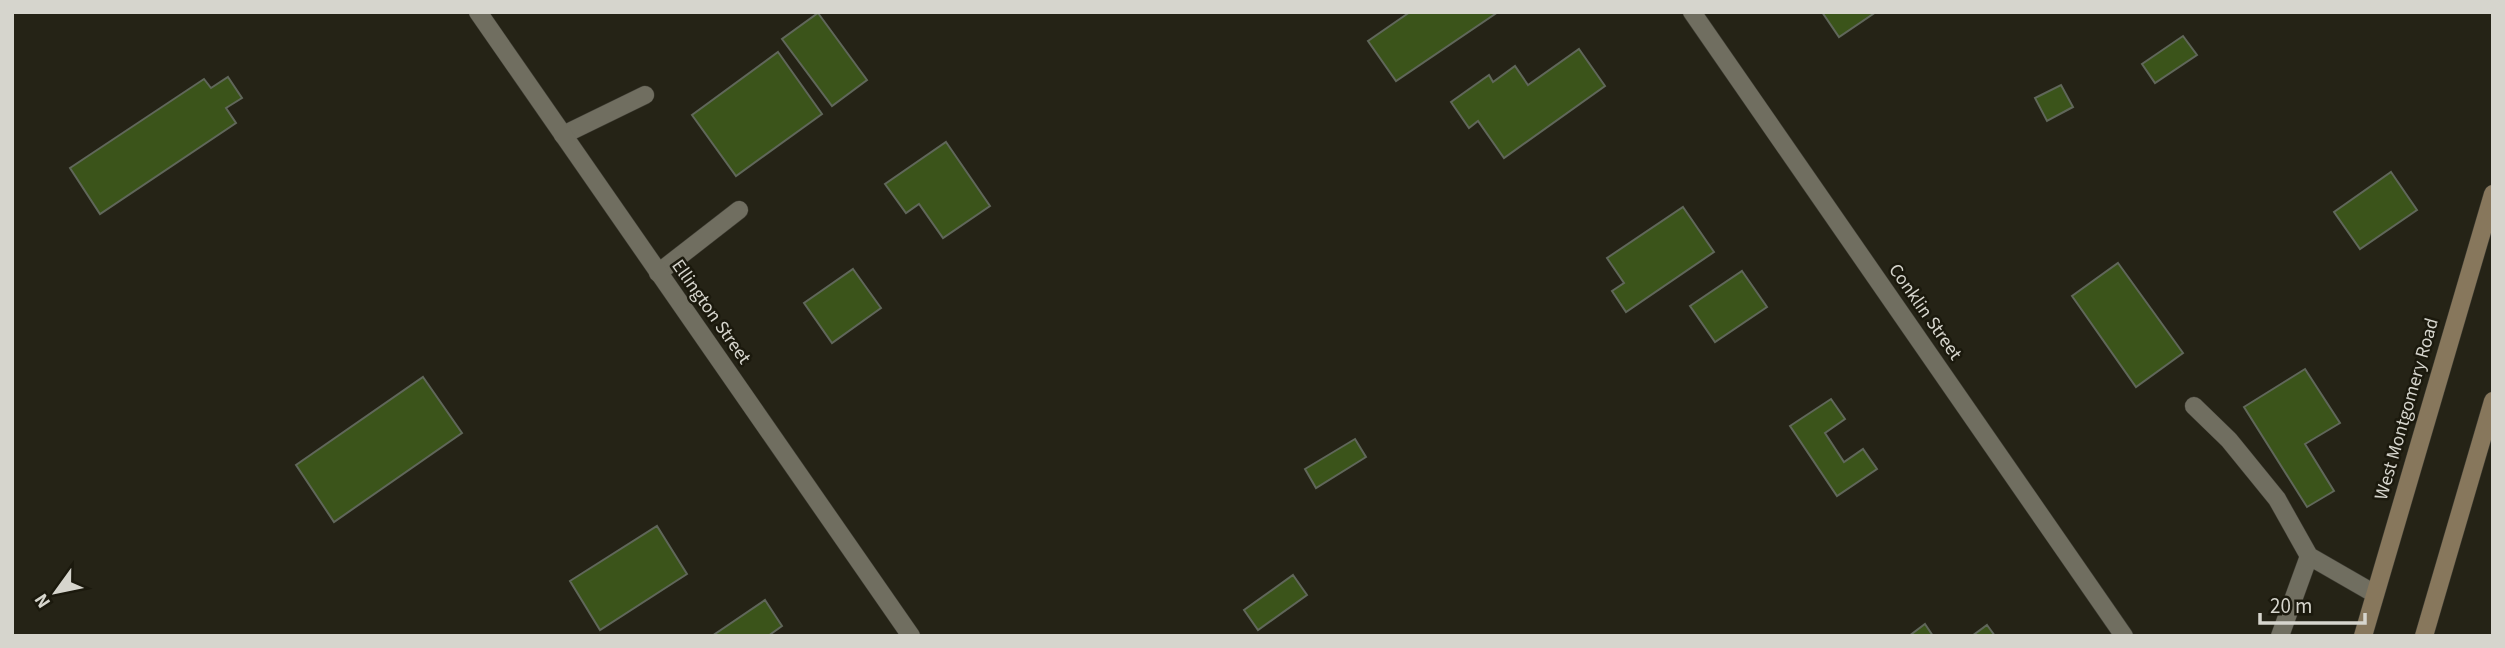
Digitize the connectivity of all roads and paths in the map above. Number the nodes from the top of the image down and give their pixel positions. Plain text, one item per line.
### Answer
1 (478, 12) edge
2 (1692, 12) edge
3 (645, 95) dead end
4 (563, 135) junction
5 (2493, 194) edge
6 (739, 211) dead end
7 (658, 273) junction
8 (2493, 401) edge
9 (2194, 406) dead end
10 (2309, 556) junction
11 (2375, 594) junction
12 (911, 636) edge
13 (2124, 636) edge
14 (2280, 636) edge
15 (2363, 636) edge
16 (2424, 636) edge

1 - 4 street, Ellington Street
2 - 13 street, Conklin Street
3 - 4 street
4 - 7 street, Ellington Street
5 - 11 main road, West Montgomery Road
6 - 7 street
7 - 12 street, Ellington Street
8 - 16 main road
9 - 10 street
10 - 11 street
10 - 14 street
11 - 15 main road, West Montgomery Road

